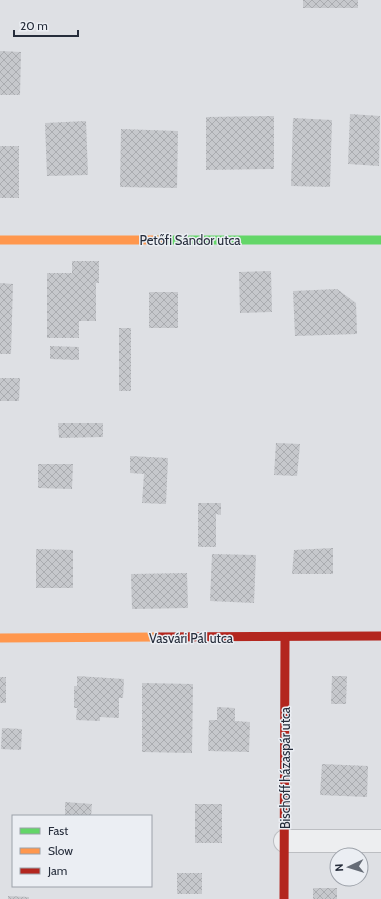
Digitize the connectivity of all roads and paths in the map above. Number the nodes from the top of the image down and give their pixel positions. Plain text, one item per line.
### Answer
1 (0, 240) edge
2 (381, 240) edge
3 (381, 636) edge
4 (0, 638) edge
5 (285, 638) junction
6 (285, 841) junction
7 (381, 841) edge
8 (284, 899) edge

1 - 2 street, Petőfi Sándor utca
3 - 5 street, Vasvári Pál utca
4 - 5 street, Vasvári Pál utca
5 - 6 street, Bischoff házaspár utca
6 - 7 street
6 - 8 street, Bischoff házaspár utca

